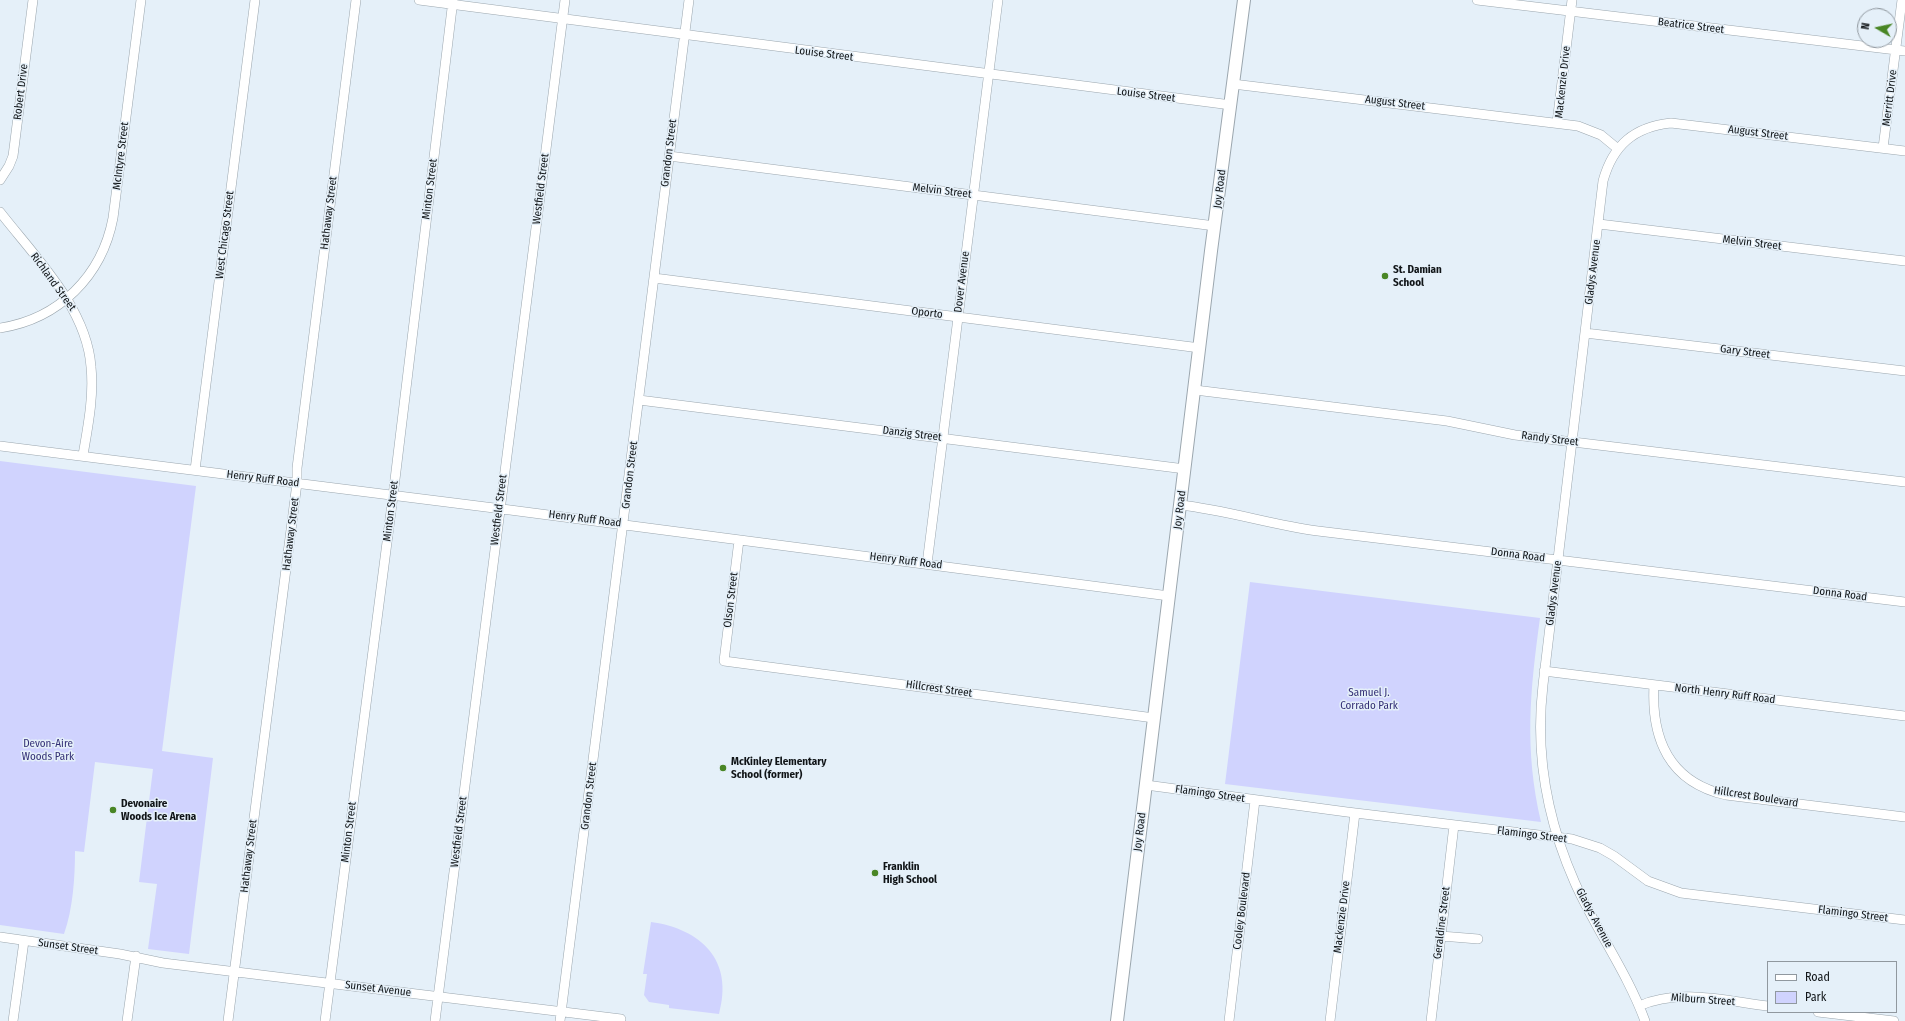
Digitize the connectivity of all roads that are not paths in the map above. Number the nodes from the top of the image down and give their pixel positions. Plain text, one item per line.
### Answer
1 (33, 0) edge
2 (141, 0) edge
3 (255, 0) edge
4 (356, 0) edge
5 (418, 0) edge
6 (565, 0) edge
7 (689, 0) edge
8 (998, 0) edge
9 (1244, 0) edge
10 (1478, 0) edge
11 (1572, 0) edge
12 (1902, 0) edge
13 (453, 2) edge
14 (1571, 11) junction
15 (562, 19) junction
16 (684, 35) junction
17 (1900, 50) edge
18 (988, 75) junction
19 (1233, 84) junction
20 (1230, 106) junction
21 (1557, 123) junction
22 (1883, 148) junction
23 (1618, 149) junction
24 (1905, 151) edge
25 (669, 156) junction
26 (0, 180) edge
27 (973, 195) junction
28 (0, 212) edge
29 (1599, 224) junction
30 (1215, 226) junction
31 (1905, 261) edge
32 (654, 278) junction
33 (66, 298) junction
34 (958, 317) junction
35 (0, 328) edge
36 (1585, 333) junction
37 (1200, 348) junction
38 (1905, 371) edge
39 (1195, 390) junction
40 (639, 400) junction
41 (943, 438) junction
42 (1572, 442) junction
43 (0, 446) edge
44 (84, 455) junction
45 (1185, 469) junction
46 (195, 470) junction
47 (1905, 482) edge
48 (297, 483) junction
49 (393, 496) junction
50 (1180, 505) junction
51 (500, 508) junction
52 (623, 524) junction
53 (739, 540) junction
54 (1558, 560) junction
55 (927, 564) junction
56 (1169, 596) junction
57 (1905, 602) edge
58 (724, 661) joint
59 (1544, 671) junction
60 (1654, 685) junction
61 (1905, 716) edge
62 (1154, 718) junction
63 (1146, 785) junction
64 (1255, 800) junction
65 (1355, 813) junction
66 (1905, 817) edge
67 (1454, 825) junction
68 (1558, 838) junction
69 (1905, 920) edge
70 (1441, 936) junction
71 (0, 937) edge
72 (1478, 940) dead end
73 (24, 941) junction
74 (136, 956) junction
75 (234, 971) junction
76 (330, 983) junction
77 (438, 996) junction
78 (1639, 1006) junction
79 (1767, 1006) edge
80 (1826, 1013) edge
81 (560, 1016) edge
82 (621, 1019) dead end
83 (13, 1021) edge
84 (127, 1021) edge
85 (228, 1021) edge
86 (325, 1021) edge
87 (435, 1021) edge
88 (1117, 1021) edge
89 (1229, 1021) edge
90 (1330, 1021) edge
91 (1430, 1021) edge
92 (1645, 1021) edge
93 (1894, 1021) edge

1 - 26 street, Robert Drive
2 - 33 street, McIntyre Street
3 - 46 street, West Chicago Street
4 - 48 street, Hathaway Street
5 - 13 street, Louise Street
6 - 15 street, Westfield Street
7 - 16 street, Grandon Street
8 - 18 street, Dover Avenue
9 - 19 street, Joy Road
10 - 14 street, Beatrice Street
11 - 14 street, Mackenzie Drive
12 - 17 street, Merritt Drive
13 - 15 street, Louise Street
13 - 49 street, Minton Street
14 - 17 street, Beatrice Street
14 - 21 street, Mackenzie Drive
15 - 16 street, Louise Street
15 - 51 street, Westfield Street
16 - 18 street, Louise Street
16 - 25 street, Grandon Street
17 - 22 street, Merritt Drive
18 - 20 street, Louise Street
18 - 27 street, Dover Avenue
19 - 20 street, Joy Road
19 - 21 street, August Street
20 - 30 street, Joy Road
21 - 23 street, Mackenzie Drive
22 - 23 street, August Street
22 - 24 street, August Street
23 - 29 street, Gladys Avenue
25 - 27 street, Melvin Street
25 - 32 street, Grandon Street
27 - 30 street, Melvin Street
27 - 34 street, Dover Avenue
28 - 33 street, Richland Street
29 - 31 street, Melvin Street
29 - 36 street, Gladys Avenue
30 - 37 street, Joy Road
32 - 34 street, Oporto
32 - 40 street, Grandon Street
33 - 35 street, McIntyre Street
33 - 44 street, Richland Street
34 - 37 street, Oporto
34 - 41 street, Dover Avenue
36 - 38 street, Gary Street
36 - 42 street, Gladys Avenue
37 - 39 street, Joy Road
39 - 42 street, Randy Street
39 - 45 street, Joy Road
40 - 41 street, Danzig Street
40 - 52 street, Grandon Street
41 - 45 street, Danzig Street
41 - 55 street, Dover Avenue
42 - 47 street, Randy Street
42 - 54 street, Gladys Avenue
43 - 44 street, Henry Ruff Road
44 - 46 street, Henry Ruff Road
45 - 50 street, Joy Road
46 - 48 street, Henry Ruff Road
48 - 49 street, Henry Ruff Road
48 - 75 street, Hathaway Street
49 - 51 street, Henry Ruff Road
49 - 76 street, Minton Street
50 - 54 street, Donna Road
50 - 56 street, Joy Road
51 - 52 street, Henry Ruff Road
51 - 77 street, Westfield Street
52 - 53 street, Henry Ruff Road
52 - 81 street, Grandon Street
53 - 55 street, Henry Ruff Road
53 - 58 street, Olson Street
54 - 57 street, Donna Road
54 - 59 street, Gladys Avenue
55 - 56 street, Henry Ruff Road
56 - 62 street, Joy Road
58 - 62 street, Hillcrest Street
59 - 60 street, North Henry Ruff Road
59 - 68 street, Gladys Avenue
60 - 61 street, North Henry Ruff Road
60 - 66 street, Hillcrest Boulevard
62 - 63 street, Joy Road
63 - 64 street, Flamingo Street
63 - 88 street, Joy Road
64 - 65 street, Flamingo Street
64 - 89 street, Cooley Boulevard
65 - 67 street, Flamingo Street
65 - 90 street, Mackenzie Drive
67 - 68 street, Flamingo Street
67 - 70 street, Geraldine Street
68 - 69 street, Flamingo Street
68 - 78 street, Gladys Avenue
70 - 72 street
70 - 91 street, Geraldine Street
71 - 73 street, Sunset Street
73 - 74 street, Sunset Street
73 - 83 street
74 - 75 street, Sunset Avenue
74 - 84 street
75 - 76 street, Sunset Avenue
75 - 85 street, Hathaway Street
76 - 77 street, Sunset Avenue
76 - 86 street, Minton Street
77 - 81 street, Sunset Avenue
77 - 87 street, Westfield Street
78 - 79 street, Milburn Street
78 - 92 street, Gladys Avenue
80 - 93 street
81 - 82 street, Sunset Avenue

